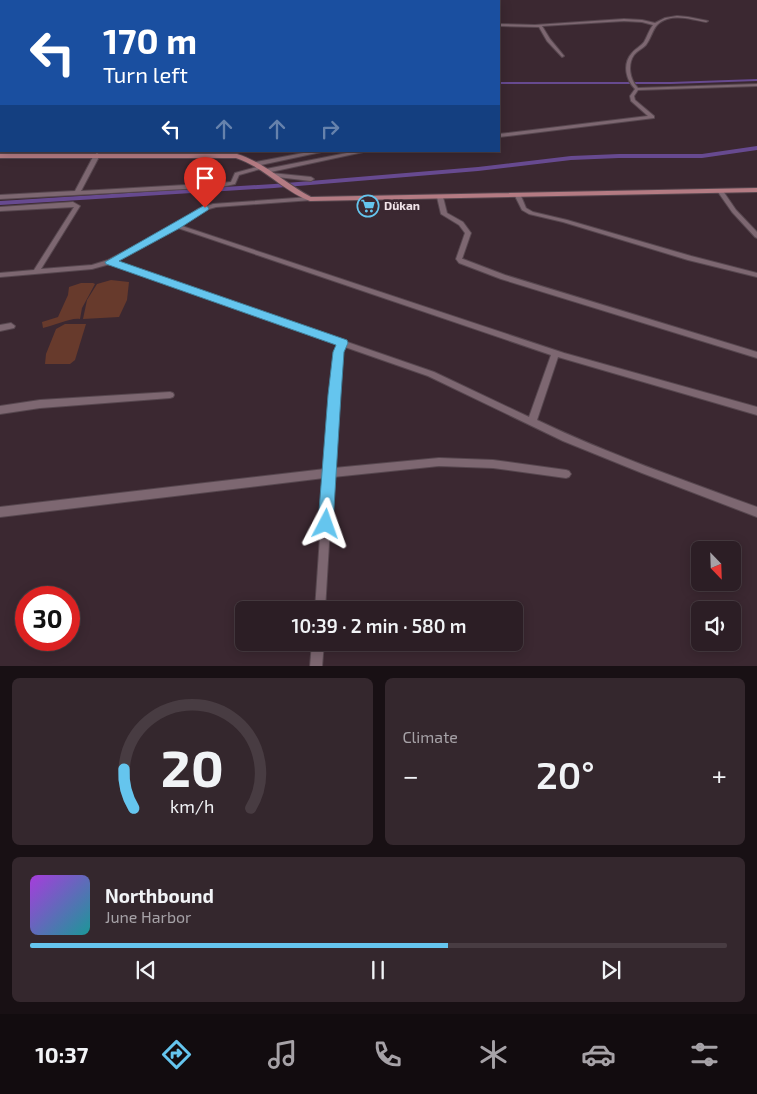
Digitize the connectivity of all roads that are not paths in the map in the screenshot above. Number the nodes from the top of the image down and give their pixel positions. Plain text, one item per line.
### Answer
1 (706, 21) dead end
2 (652, 23) junction
3 (500, 25) edge
4 (537, 25) junction
5 (562, 56) dead end
6 (634, 85) junction
7 (757, 85) edge
8 (500, 136) edge
9 (321, 152) edge
10 (361, 152) edge
11 (79, 153) edge
12 (237, 154) edge
13 (97, 155) junction
14 (0, 156) edge
15 (266, 171) junction
16 (311, 179) dead end
17 (757, 190) edge
18 (78, 191) junction
19 (721, 192) junction
20 (518, 196) junction
21 (0, 197) edge
22 (440, 197) junction
23 (310, 199) junction
24 (0, 208) edge
25 (177, 226) junction
26 (757, 236) edge
27 (110, 262) junction
28 (36, 272) junction
29 (0, 275) edge
30 (757, 275) edge
31 (11, 326) dead end
32 (0, 328) edge
33 (342, 343) junction
34 (555, 353) junction
35 (757, 355) edge
36 (170, 395) dead end
37 (0, 410) edge
38 (757, 411) edge
39 (532, 421) junction
40 (329, 473) junction
41 (566, 474) dead end
42 (0, 512) edge
43 (757, 512) edge
44 (321, 601) edge
45 (317, 651) edge
46 (316, 666) edge

1 - 2 street
2 - 4 street
2 - 6 street
3 - 4 street
4 - 5 street
6 - 7 street
6 - 8 street
9 - 15 street
10 - 15 street
11 - 13 main road
11 - 14 main road
12 - 13 main road
12 - 15 main road
13 - 18 street
15 - 16 street
15 - 18 street
15 - 23 main road
17 - 19 main road
18 - 21 street
19 - 20 main road
19 - 26 street
20 - 22 main road
20 - 30 street
22 - 23 main road
22 - 35 street
23 - 25 street
24 - 28 street
25 - 27 street
25 - 34 street
27 - 28 street
27 - 33 street
28 - 29 street
31 - 32 street
33 - 39 street
33 - 40 street
34 - 38 street
34 - 39 street
36 - 37 street
39 - 43 street
40 - 41 street
40 - 42 street
40 - 44 street
45 - 46 street

